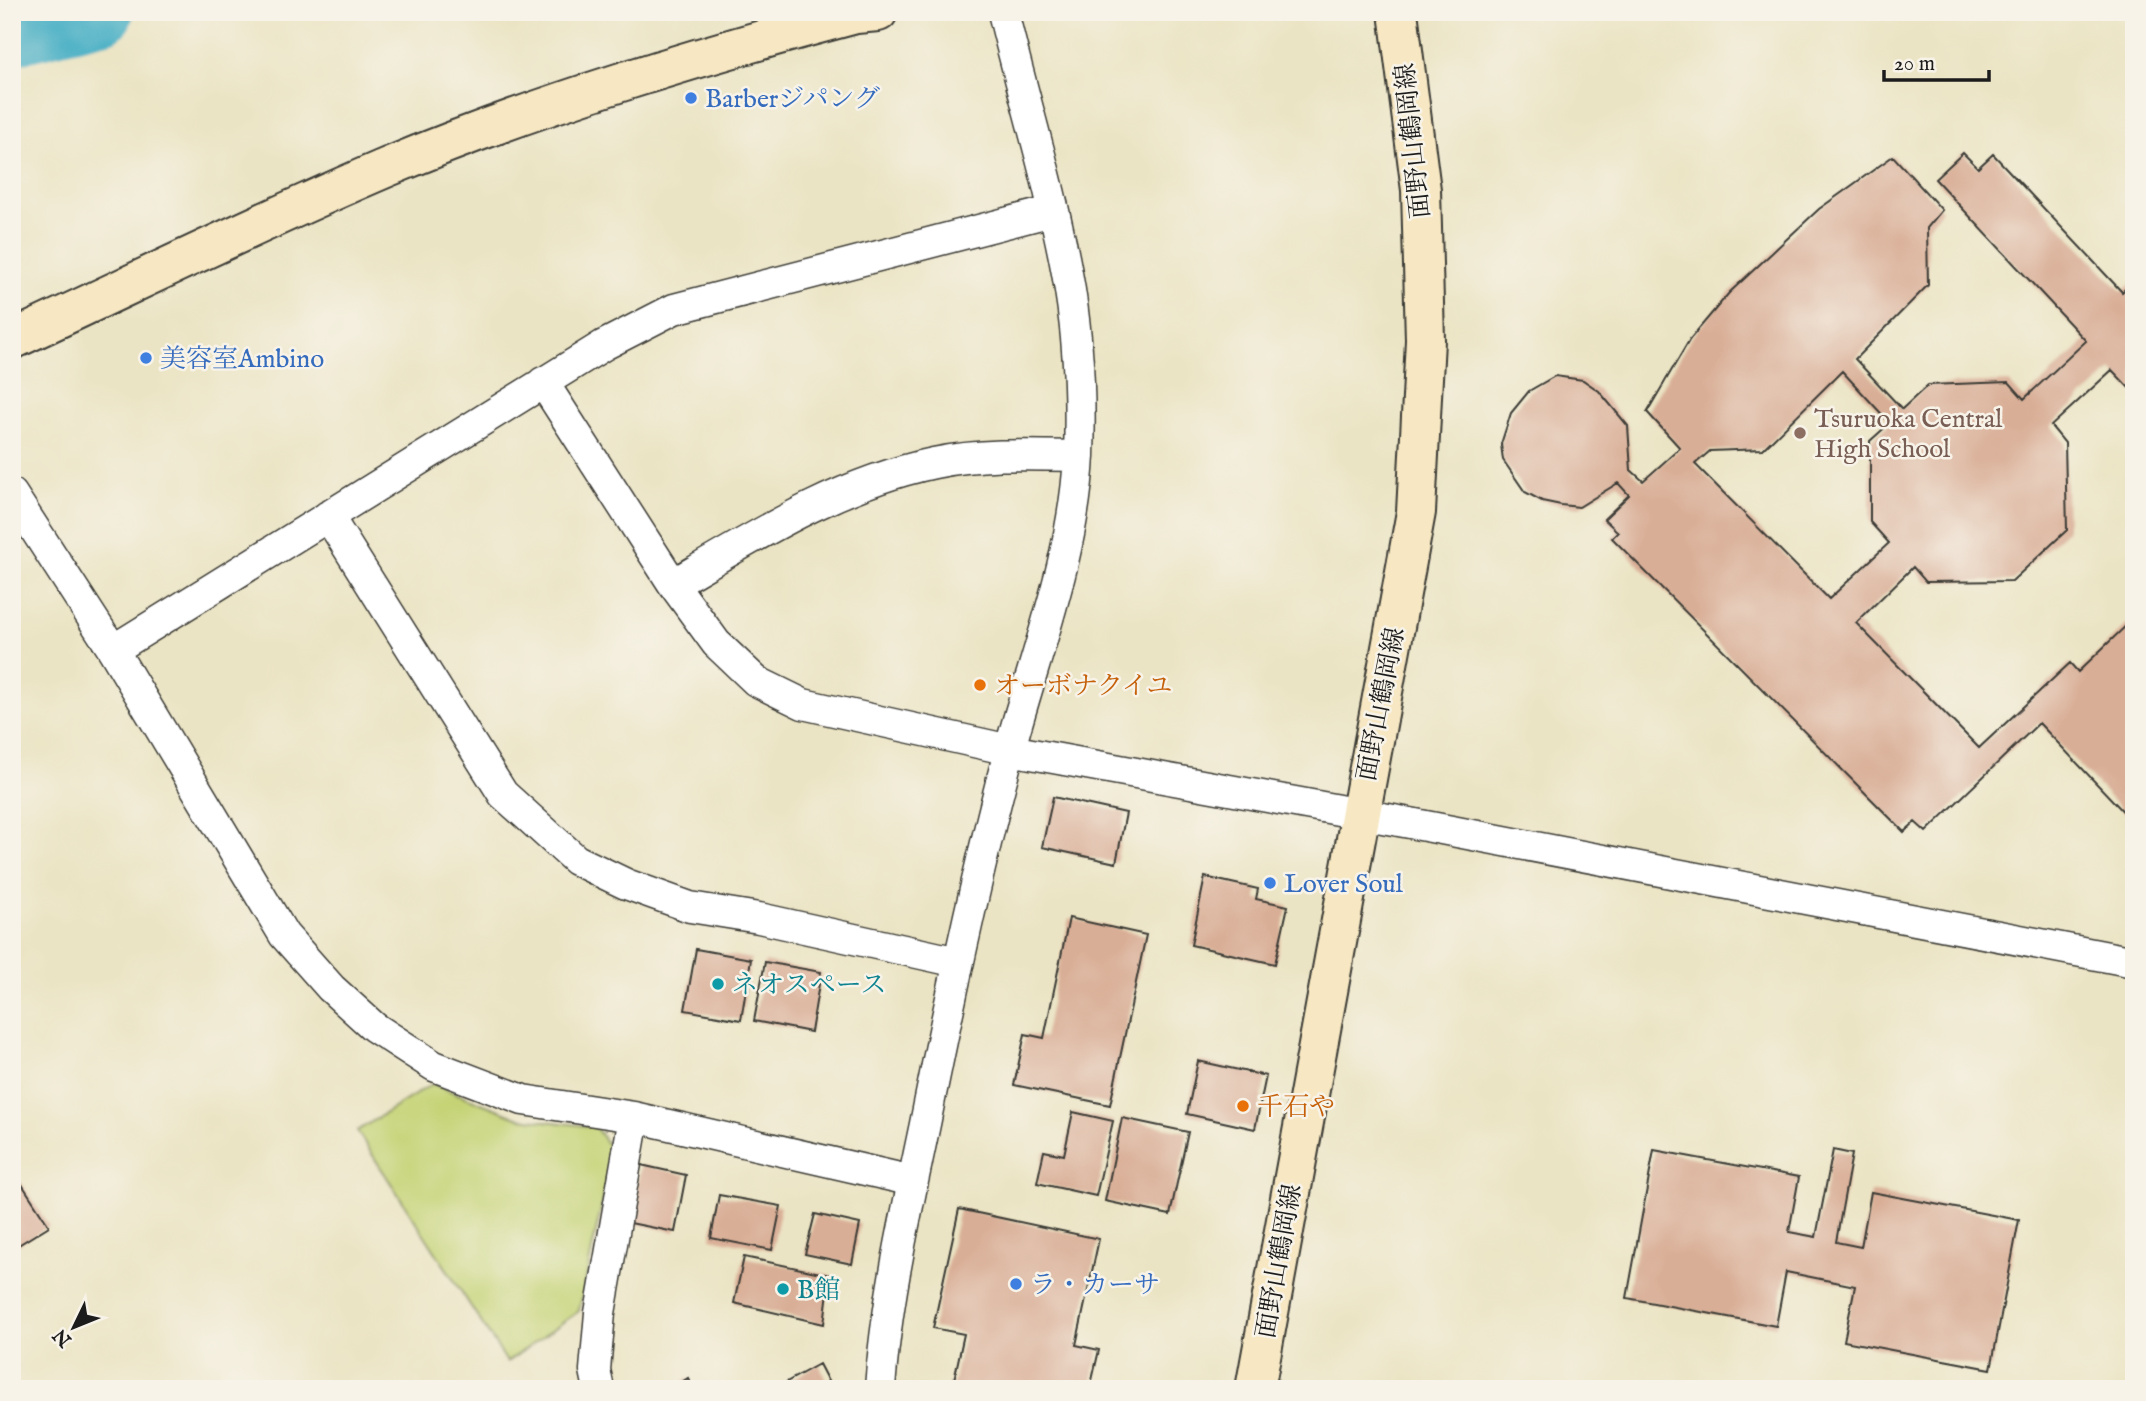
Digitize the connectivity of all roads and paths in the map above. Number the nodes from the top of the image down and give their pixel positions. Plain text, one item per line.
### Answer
1 (878, 12) edge
2 (1003, 12) edge
3 (1398, 12) edge
4 (1052, 211) junction
5 (12, 340) edge
6 (543, 382) junction
7 (1079, 456) junction
8 (12, 494) edge
9 (328, 516) junction
10 (673, 584) junction
11 (113, 650) junction
12 (1010, 750) junction
13 (1359, 813) junction
14 (958, 962) junction
15 (2134, 962) edge
16 (634, 1117) junction
17 (913, 1181) junction
18 (599, 1389) edge
19 (880, 1389) edge
20 (1255, 1389) edge

1 - 5 main road
2 - 4 street
3 - 13 main road, 面野山鶴岡線
4 - 6 street
4 - 7 street
6 - 9 street
6 - 10 street
7 - 10 street
7 - 12 street
8 - 11 street
9 - 11 street
9 - 14 street
10 - 12 street
11 - 16 street
12 - 13 street
12 - 14 street
13 - 15 street
13 - 20 main road, 面野山鶴岡線
14 - 17 street
16 - 17 street
16 - 18 street
17 - 19 street

